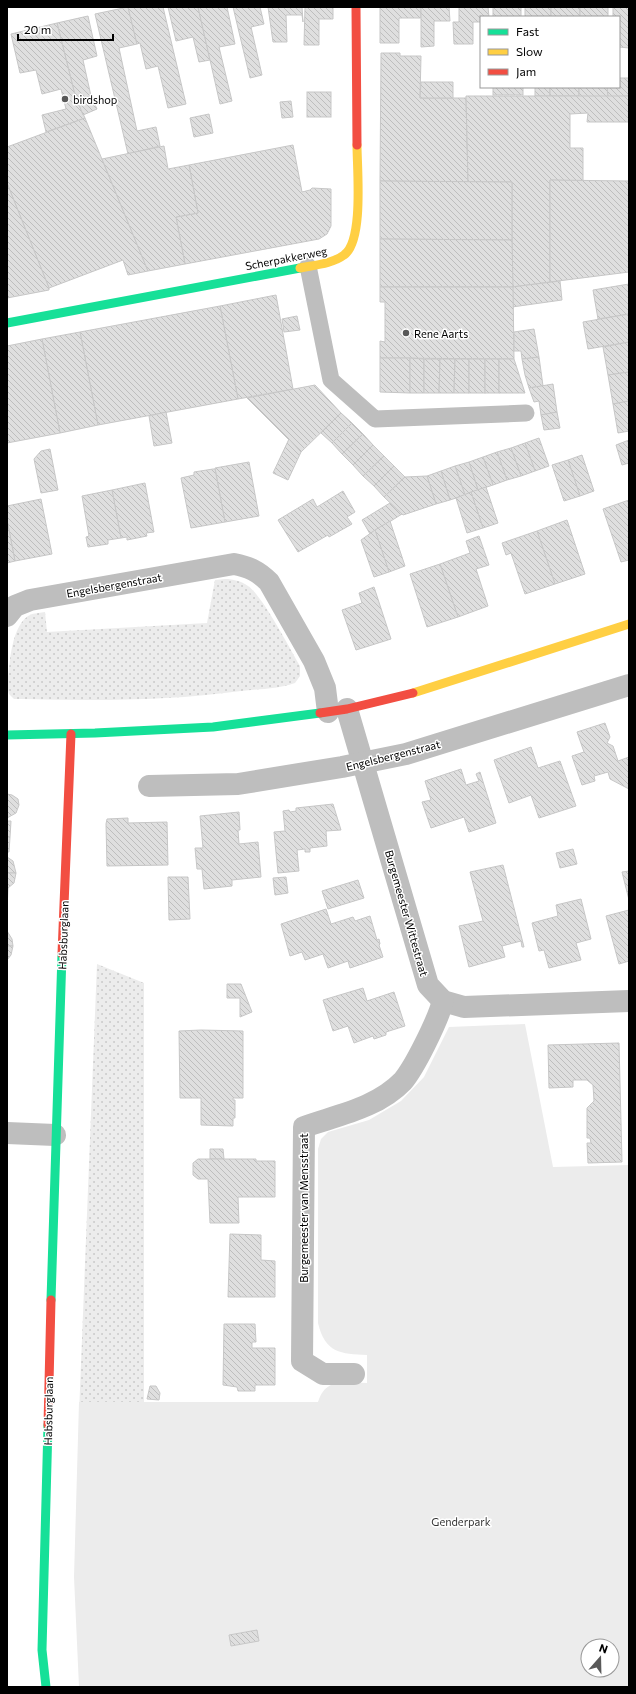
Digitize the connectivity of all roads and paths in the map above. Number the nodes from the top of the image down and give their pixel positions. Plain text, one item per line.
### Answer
1 (356, 7) edge
2 (308, 266) junction
3 (7, 323) edge
4 (526, 413) dead end
5 (7, 616) edge
6 (629, 624) edge
7 (629, 685) edge
8 (338, 710) junction
9 (71, 734) junction
10 (7, 735) edge
11 (362, 763) junction
12 (149, 786) dead end
13 (629, 1001) edge
14 (442, 1002) junction
15 (7, 1133) edge
16 (55, 1135) junction
17 (354, 1374) dead end
18 (46, 1687) edge

1 - 2 street, Scherpakkerweg
2 - 3 street, Scherpakkerweg
2 - 4 lane
5 - 8 street, Engelsbergenstraat
6 - 8 street
7 - 11 street, Engelsbergenstraat
8 - 9 street
8 - 11 street, Burgemeester Wittestraat
9 - 10 street
9 - 16 street, Habsburglaan
11 - 12 street, Engelsbergenstraat
11 - 14 street, Burgemeester Wittestraat
13 - 14 street
14 - 17 street, Burgemeester van Mensstraat
15 - 16 street
16 - 18 street, Habsburglaan

